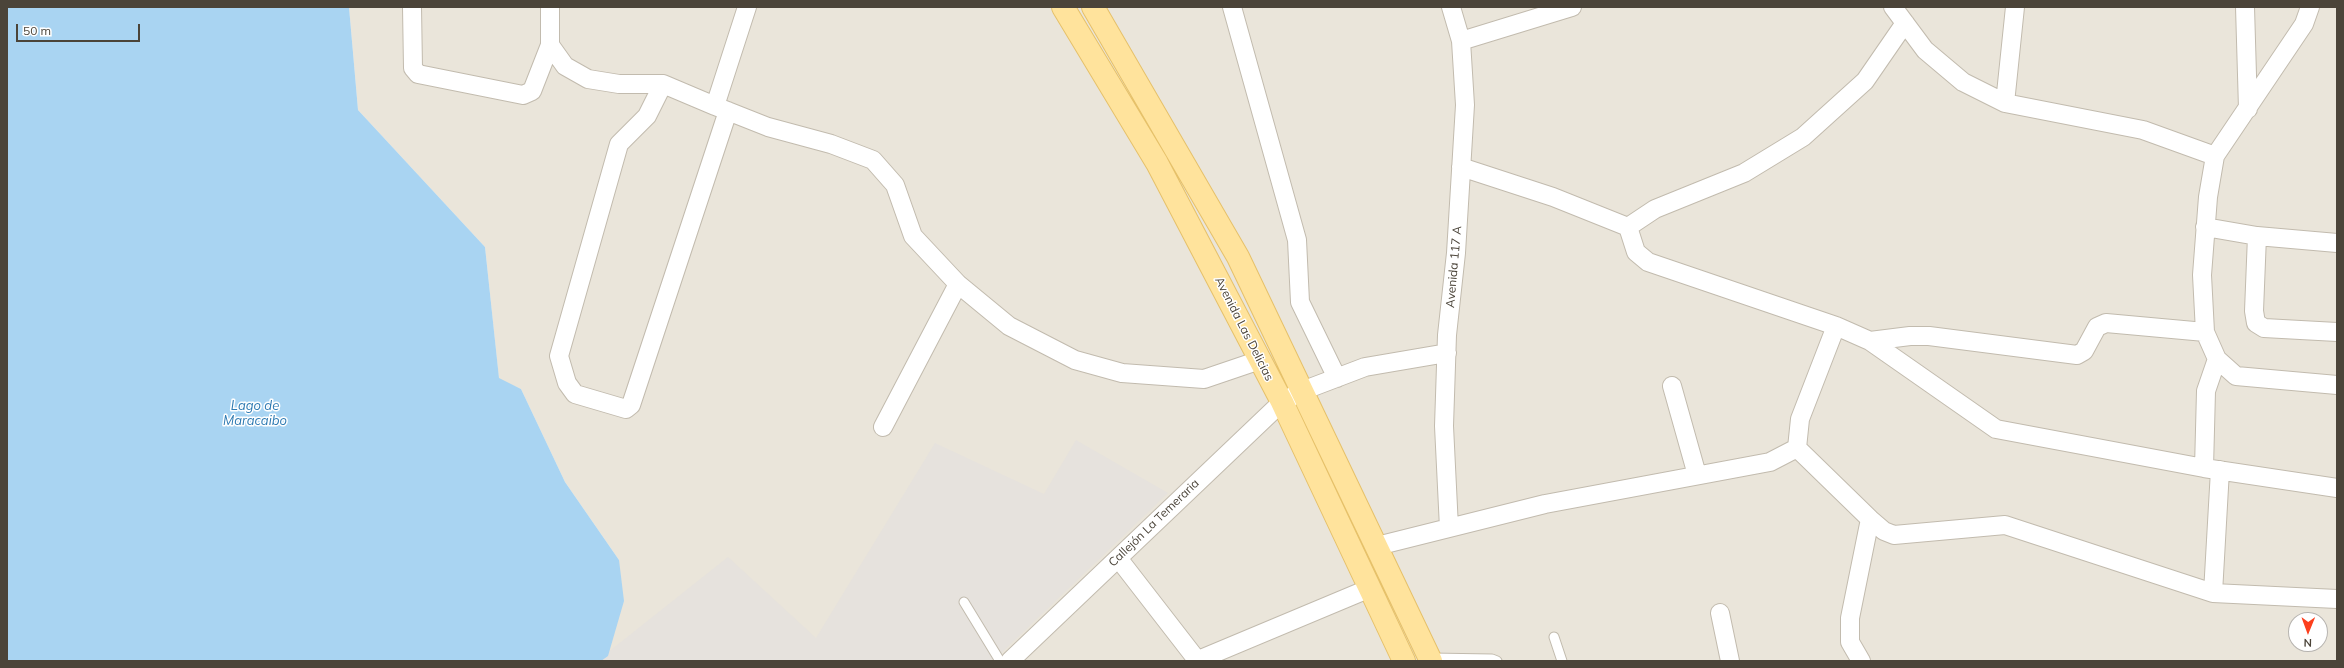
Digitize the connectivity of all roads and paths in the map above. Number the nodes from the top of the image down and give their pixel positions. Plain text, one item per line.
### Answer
1 (412, 7) edge
2 (550, 7) edge
3 (747, 7) edge
4 (1063, 7) edge
5 (1093, 7) edge
6 (1232, 7) edge
7 (1451, 7) edge
8 (1572, 7) edge
9 (1893, 7) edge
10 (2016, 7) edge
11 (2245, 7) edge
12 (2310, 7) edge
13 (1905, 22) junction
14 (1461, 41) junction
15 (550, 45) junction
16 (663, 84) junction
17 (2005, 103) junction
18 (722, 109) junction
19 (2248, 109) junction
20 (2215, 156) junction
21 (1461, 167) junction
22 (1628, 227) junction
23 (2205, 227) junction
24 (2257, 236) junction
25 (2337, 243) edge
26 (958, 284) junction
27 (1836, 326) junction
28 (2205, 332) junction
29 (2337, 332) edge
30 (1870, 341) junction
31 (1447, 353) junction
32 (2217, 359) junction
33 (1260, 360) junction
34 (1337, 378) junction
35 (2337, 385) edge
36 (1672, 386) dead end
37 (1302, 391) junction
38 (1282, 402) junction
39 (883, 427) dead end
40 (1797, 448) junction
41 (2212, 469) junction
42 (1697, 475) junction
43 (2337, 488) edge
44 (1870, 519) junction
45 (1449, 528) junction
46 (1377, 546) junction
47 (1118, 558) junction
48 (1368, 589) junction
49 (2213, 593) junction
50 (2337, 599) edge
51 (964, 602) dead end
52 (1720, 613) dead end
53 (1554, 637) dead end
54 (1430, 660) edge
55 (1000, 661) edge
56 (1010, 661) edge
57 (1197, 661) edge
58 (1404, 661) edge
59 (1497, 661) edge
60 (1562, 661) edge
61 (1730, 661) edge
62 (1861, 661) edge

1 - 15 street
2 - 15 street
3 - 18 street
4 - 33 main road, Avenida Las Delicias
5 - 37 main road, Avenida Las Delicias
6 - 34 street
7 - 14 street, Avenida 117 A
8 - 14 street
9 - 13 street
10 - 17 street
11 - 19 street
12 - 19 street
13 - 17 street
13 - 22 street
14 - 21 street, Avenida 117 A
15 - 16 street
16 - 18 street
16 - 18 street
17 - 20 street
18 - 26 street
19 - 20 street
20 - 23 street
21 - 22 street
21 - 31 street, Avenida 117 A
22 - 27 street
23 - 24 street
23 - 28 street
24 - 25 street
24 - 29 street
26 - 33 street
26 - 39 street
27 - 30 street
27 - 40 street
28 - 30 street
28 - 32 street
30 - 41 street
31 - 34 street, Callejón La Temeraria
31 - 45 street, Avenida 117 A
32 - 35 street
32 - 41 street
33 - 38 main road, Avenida Las Delicias
34 - 37 street, Callejón La Temeraria
36 - 42 street
37 - 38 street, Callejón La Temeraria
37 - 46 main road, Avenida Las Delicias
38 - 47 street, Callejón La Temeraria
38 - 48 main road, Avenida Las Delicias
40 - 42 street
40 - 44 street
41 - 43 street
41 - 49 street
42 - 45 street
44 - 49 street
44 - 62 street
45 - 46 street
46 - 54 main road, Avenida Las Delicias
47 - 56 street, Callejón La Temeraria
47 - 57 street
48 - 57 street
48 - 58 main road, Avenida Las Delicias
49 - 50 street
51 - 55 lane
52 - 61 street
53 - 60 lane
54 - 59 lane

